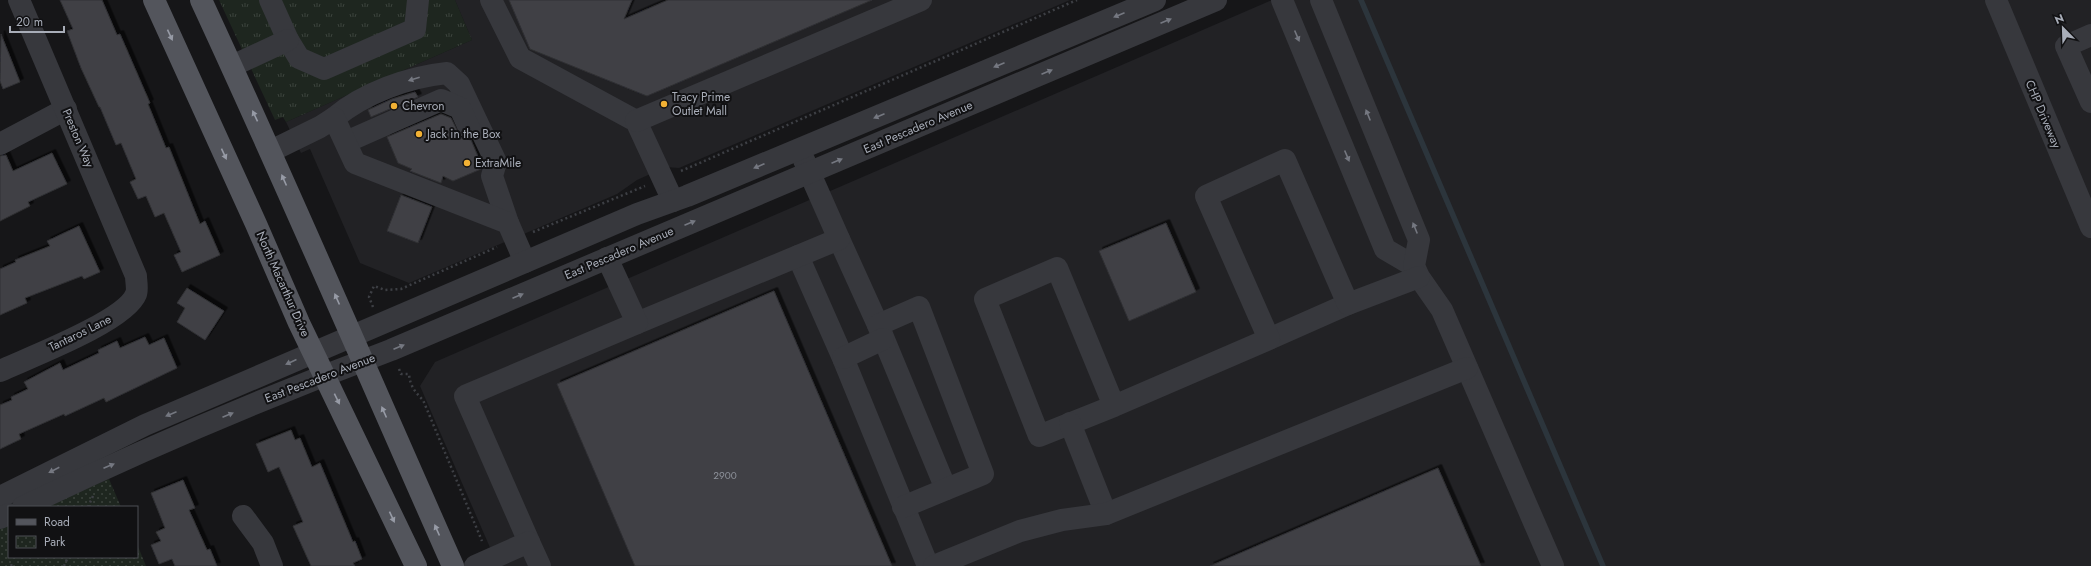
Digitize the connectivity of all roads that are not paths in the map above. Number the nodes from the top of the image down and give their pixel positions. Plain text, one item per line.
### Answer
1 (19, 0) edge
2 (154, 0) edge
3 (201, 0) edge
4 (270, 0) edge
5 (418, 0) edge
6 (491, 0) edge
7 (921, 0) edge
8 (1155, 0) edge
9 (1216, 0) edge
10 (1282, 0) edge
11 (1321, 0) edge
12 (1996, 0) edge
13 (2091, 35) edge
14 (288, 40) junction
15 (232, 66) junction
16 (2091, 102) edge
17 (66, 109) junction
18 (636, 120) junction
19 (340, 130) junction
20 (0, 144) edge
21 (799, 149) junction
22 (271, 151) junction
23 (809, 173) junction
24 (492, 176) junction
25 (1393, 177) junction
26 (1362, 190) junction
27 (674, 201) junction
28 (2091, 227) edge
29 (511, 232) junction
30 (839, 239) junction
31 (798, 256) junction
32 (608, 258) junction
33 (525, 262) junction
34 (1416, 272) junction
35 (136, 276) joint
36 (1348, 304) junction
37 (637, 323) junction
38 (880, 332) junction
39 (352, 335) junction
40 (1269, 340) junction
41 (313, 352) junction
42 (843, 358) junction
43 (362, 361) junction
44 (1467, 368) junction
45 (0, 370) edge
46 (325, 376) junction
47 (1114, 406) junction
48 (1070, 423) junction
49 (946, 489) junction
50 (0, 497) edge
51 (25, 506) edge
52 (903, 507) junction
53 (1106, 514) junction
54 (243, 516) dead end
55 (529, 542) junction
56 (483, 563) edge
57 (272, 566) edge
58 (416, 566) edge
59 (453, 566) edge
60 (540, 566) edge
61 (928, 566) edge
62 (934, 566) edge
63 (1553, 566) edge

1 - 17 street, Preston Way
2 -> 41 main road, North Macarthur Drive
3 - 15 main road
4 - 14 street
5 - 14 street
6 - 18 street
7 - 18 street
8 -> 21 street, East Pescadero Avenue
23 -> 9 street, East Pescadero Avenue
10 -> 26 street
25 -> 11 street
12 - 28 street, CHP Driveway
13 - 16 street
14 - 15 street
22 -> 15 main road
17 - 20 street
17 - 35 street, Preston Way
18 - 27 street
19 - 22 street
19 - 24 street
24 -> 19 street
19 - 29 street
21 - 23 street
21 -> 27 street, East Pescadero Avenue
39 -> 22 main road
23 - 30 street
32 -> 23 street, East Pescadero Avenue
24 - 29 street
25 - 26 street
34 -> 25 street
26 - 34 street
27 - 33 street, East Pescadero Avenue
29 - 33 street
30 - 31 street
30 - 38 street
31 - 37 street
31 - 42 street
32 - 37 street
43 -> 32 street, East Pescadero Avenue
33 - 39 street, East Pescadero Avenue
34 - 36 street
34 - 44 street
35 - 45 street, Tantaros Lane
36 - 40 street
36 - 40 street
37 - 55 street
38 - 42 street
38 - 49 street
38 - 49 street
39 - 41 street, East Pescadero Avenue
39 - 43 main road
40 - 47 street
41 - 46 main road, North Macarthur Drive
41 -> 50 street, East Pescadero Avenue
42 - 52 street
43 - 46 street, East Pescadero Avenue
59 -> 43 main road
44 - 53 street
44 - 63 street
51 -> 46 street, East Pescadero Avenue
46 -> 58 main road, North Macarthur Drive
47 - 48 street
47 - 48 street
48 - 53 street
49 - 52 street
52 - 61 street
53 - 62 street
54 - 57 street
55 - 56 street
55 - 60 street

